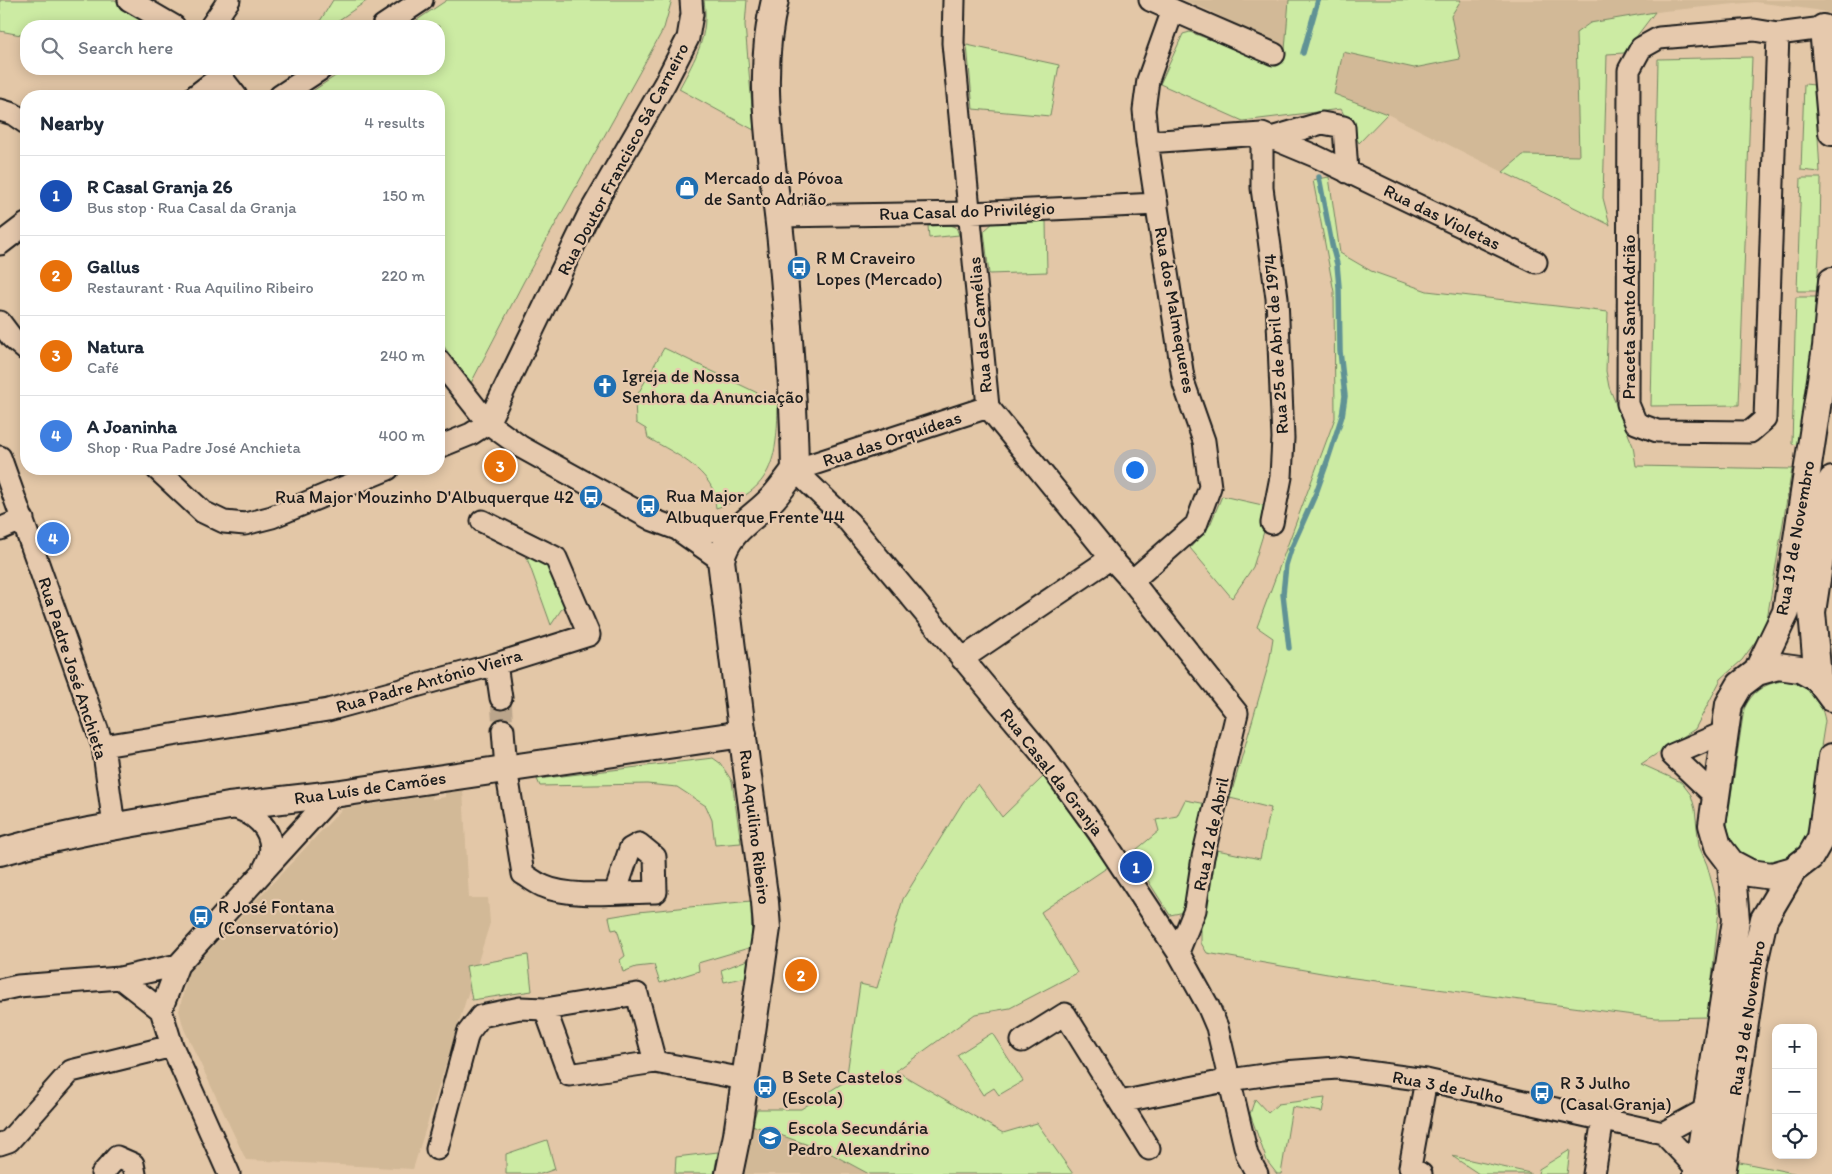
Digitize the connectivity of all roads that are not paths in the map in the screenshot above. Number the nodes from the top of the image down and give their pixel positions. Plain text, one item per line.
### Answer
1 (129, 0) edge
2 (229, 0) edge
3 (422, 0) edge
4 (691, 0) edge
5 (775, 0) edge
6 (954, 0) edge
7 (1150, 0) edge
8 (1173, 10) junction
9 (164, 20) edge
10 (215, 20) edge
11 (393, 20) edge
12 (1828, 31) edge
13 (1778, 34) junction
14 (1274, 54) dead end
15 (215, 75) edge
16 (220, 75) edge
17 (312, 75) edge
18 (201, 90) edge
19 (232, 90) edge
20 (289, 90) edge
21 (0, 110) edge
22 (20, 119) edge
23 (1832, 132) edge
24 (1266, 136) junction
25 (1147, 142) junction
26 (1347, 172) junction
27 (1157, 204) junction
28 (970, 213) junction
29 (777, 216) junction
30 (20, 229) edge
31 (0, 244) edge
32 (1536, 262) dead end
33 (1832, 281) edge
34 (0, 322) edge
35 (20, 345) edge
36 (445, 369) edge
37 (988, 407) junction
38 (488, 423) junction
39 (445, 445) edge
40 (0, 457) edge
41 (796, 470) junction
42 (163, 475) edge
43 (374, 475) edge
44 (1832, 480) edge
45 (23, 519) junction
46 (482, 521) dead end
47 (1272, 523) dead end
48 (0, 528) edge
49 (677, 530) junction
50 (736, 531) junction
51 (1112, 558) junction
52 (722, 560) junction
53 (1132, 581) junction
54 (962, 659) junction
55 (496, 664) junction
56 (1757, 672) junction
57 (1825, 688) edge
58 (501, 698) tunnel mouth
59 (1237, 713) joint
60 (503, 730) tunnel mouth
61 (1725, 732) junction
62 (743, 734) junction
63 (103, 746) junction
64 (1832, 757) edge
65 (506, 768) junction
66 (334, 794) junction
67 (1716, 797) junction
68 (229, 806) junction
69 (1828, 808) edge
70 (114, 826) junction
71 (0, 852) edge
72 (1732, 863) junction
73 (263, 869) junction
74 (1793, 870) junction
75 (615, 893) dead end
76 (1178, 952) junction
77 (178, 965) junction
78 (120, 978) junction
79 (0, 990) edge
80 (545, 1009) junction
81 (161, 1010) junction
82 (1022, 1041) dead end
83 (172, 1046) junction
84 (655, 1062) junction
85 (744, 1079) junction
86 (1230, 1080) junction
87 (1426, 1080) junction
88 (1120, 1102) junction
89 (1707, 1109) junction
90 (1602, 1119) junction
91 (1663, 1132) junction
92 (0, 1144) edge
93 (1149, 1149) dead end
94 (437, 1150) dead end
95 (1706, 1173) edge
96 (102, 1174) edge
97 (135, 1174) edge
98 (229, 1174) edge
99 (729, 1174) edge
100 (1257, 1174) edge
101 (1421, 1174) edge
102 (1594, 1174) edge

1 - 9 street
2 - 10 street
3 - 11 street
4 - 38 street, Rua Doutor Francisco Sá Carneiro
5 - 29 street
6 - 28 street, Rua das Camélias
7 - 8 street
8 - 14 street
8 - 25 street, Rua dos Malmequeres
12 - 13 street, Praceta Santo Adrião
12 - 23 street
13 - 13 street, Praceta Santo Adrião
15 - 18 street
16 - 19 street
17 - 20 street
21 - 22 street
24 - 25 street, Rua das Violetas
24 - 26 street, Rua das Violetas
24 - 26 street, Rua das Violetas
24 - 47 street, Rua 25 de Abril de 1974
25 - 27 street, Rua dos Malmequeres
26 - 32 street, Rua das Violetas
27 - 28 street, Rua Casal do Privilégio
27 - 53 street, Rua dos Malmequeres
28 - 29 street, Rua Casal do Privilégio
28 - 37 street, Rua das Camélias
29 - 41 street
30 - 31 street
33 - 56 street, Rua 19 de Novembro
34 - 35 street
36 - 38 street
37 - 41 street, Rua das Orquídeas
37 - 51 street, Rua das Camélias
38 - 39 street
38 - 49 street
40 - 45 street, Rua Padre José Anchieta
41 - 50 street
41 - 54 street, Rua Casal da Granja
42 - 43 street
44 - 57 street, Rua 19 de Novembro
45 - 48 street
45 - 63 street, Rua Padre José Anchieta
46 - 55 street, Rua Padre António Vieira
49 - 50 street
49 - 52 street
50 - 52 street
51 - 53 street, Rua das Camélias
51 - 54 street
52 - 62 street, Rua Aquilino Ribeiro
53 - 59 street, Rua das Camélias
54 - 76 street, Rua Casal da Granja
55 - 58 street
55 - 63 street, Rua Padre António Vieira
56 - 57 street, Rua 19 de Novembro
56 - 61 street, Rua 19 de Novembro
59 - 76 street, Rua 12 de Abril
60 - 65 street
61 - 67 street, Rua 19 de Novembro
61 - 67 street
62 - 65 street, Rua Luís de Camões
62 - 85 street, Rua Aquilino Ribeiro
63 - 70 street, Rua Padre José Anchieta
64 - 69 street, Rua 19 de Novembro
65 - 66 street, Rua Luís de Camões
65 - 75 street
66 - 68 street, Rua Luís de Camões
66 - 73 street
67 - 72 street, Rua 19 de Novembro
68 - 70 street, Rua Luís de Camões
68 - 73 street
69 - 74 street, Rua 19 de Novembro
70 - 71 street, Rua Luís de Camões
72 - 74 street, Rua 19 de Novembro
72 - 89 street, Rua 19 de Novembro
73 - 77 street
74 - 95 street, Rua 19 de Novembro
76 - 86 street, Rua Casal da Granja
77 - 78 street
77 - 81 street
78 - 79 street
78 - 81 street
80 - 84 street
80 - 84 street
80 - 94 street
81 - 83 street
82 - 88 street
83 - 92 street
83 - 98 street
84 - 85 street
85 - 99 street, Rua Aquilino Ribeiro
86 - 87 street, Rua 3 de Julho
86 - 88 street, Rua 3 de Julho
86 - 100 street, Rua Casal da Granja
87 - 90 street, Rua 3 de Julho
87 - 101 street
88 - 93 street
89 - 91 street
89 - 95 street, Rua 19 de Novembro
90 - 91 street, Rua 3 de Julho
90 - 102 street
91 - 95 street
96 - 97 street

